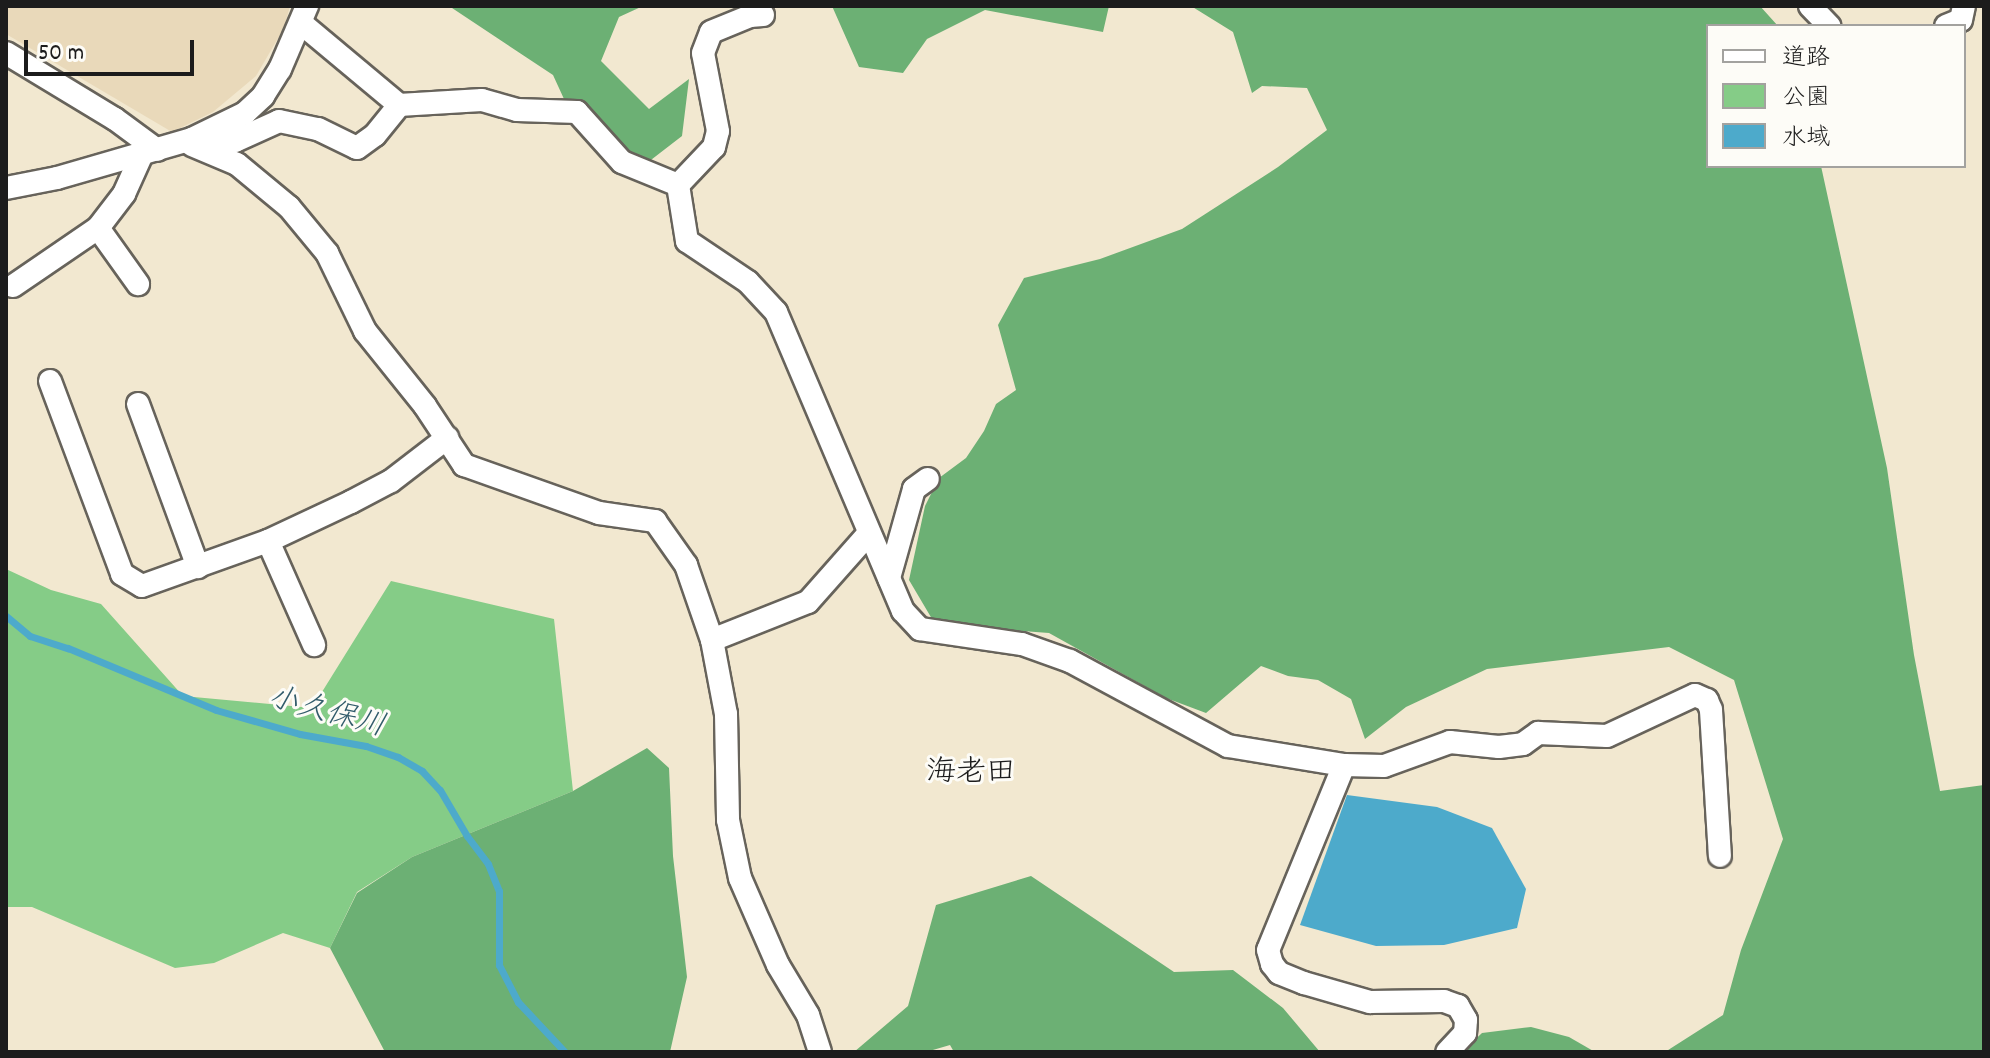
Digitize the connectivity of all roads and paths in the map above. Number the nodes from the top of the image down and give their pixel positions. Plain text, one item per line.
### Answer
1 (1810, 6) edge
2 (1964, 6) edge
3 (304, 15) edge
4 (763, 15) dead end
5 (1827, 24) edge
6 (1951, 24) edge
7 (6, 53) edge
8 (399, 105) junction
9 (188, 140) junction
10 (150, 152) junction
11 (678, 185) junction
12 (6, 188) edge
13 (98, 228) junction
14 (138, 284) dead end
15 (13, 286) dead end
16 (50, 381) dead end
17 (138, 404) dead end
18 (447, 438) junction
19 (928, 479) dead end
20 (869, 533) junction
21 (268, 541) junction
22 (198, 567) junction
23 (889, 578) junction
24 (712, 640) junction
25 (314, 645) dead end
26 (1344, 765) junction
27 (1720, 856) dead end
28 (820, 1052) edge
29 (1447, 1052) edge

1 - 5 street
2 - 6 street
3 - 8 street
3 - 9 street
4 - 11 street
7 - 10 street
8 - 9 street
8 - 11 street
9 - 10 street
9 - 18 street
10 - 12 street
10 - 13 street
11 - 20 street
13 - 14 street
13 - 15 street
16 - 22 street
17 - 22 street
18 - 21 street
18 - 24 street
19 - 23 street
20 - 23 street
20 - 24 street
21 - 22 street
21 - 25 street
23 - 26 street
24 - 28 street
26 - 27 street
26 - 29 street

